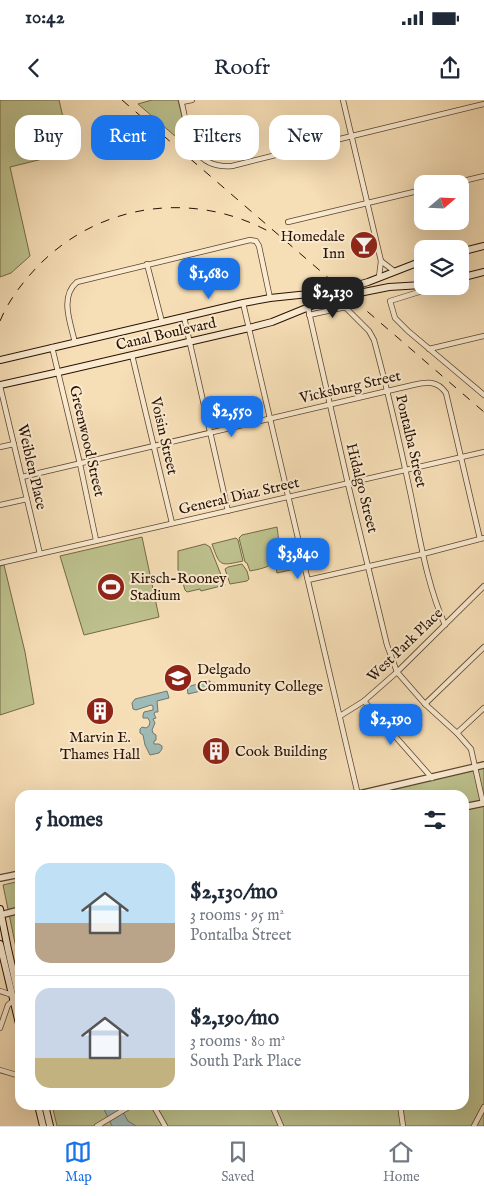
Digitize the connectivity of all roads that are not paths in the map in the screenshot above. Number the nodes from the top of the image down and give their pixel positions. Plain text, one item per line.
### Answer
1 (192, 100) edge
2 (343, 100) edge
3 (181, 101) edge
4 (484, 104) edge
5 (352, 136) junction
6 (484, 176) edge
7 (469, 180) edge
8 (414, 192) edge
9 (367, 203) junction
10 (288, 222) dead end
11 (484, 246) edge
12 (469, 250) edge
13 (381, 261) junction
14 (147, 264) junction
15 (414, 264) edge
16 (394, 272) junction
17 (484, 272) edge
18 (469, 276) edge
19 (379, 277) junction
20 (414, 286) edge
21 (414, 294) edge
22 (270, 298) junction
23 (243, 303) junction
24 (308, 311) junction
25 (184, 318) junction
26 (162, 322) junction
27 (249, 328) junction
28 (484, 336) edge
29 (189, 341) junction
30 (75, 343) junction
31 (52, 347) junction
32 (429, 349) junction
33 (132, 355) junction
34 (0, 360) edge
35 (59, 372) junction
36 (0, 385) edge
37 (386, 391) junction
38 (484, 395) edge
39 (329, 405) junction
40 (270, 419) junction
41 (210, 433) junction
42 (14, 444) junction
43 (154, 446) junction
44 (0, 448) edge
45 (484, 452) edge
46 (461, 458) junction
47 (80, 464) junction
48 (405, 470) junction
49 (22, 477) junction
50 (348, 484) junction
51 (288, 498) junction
52 (27, 499) junction
53 (0, 505) edge
54 (228, 511) junction
55 (172, 524) junction
56 (482, 538) edge
57 (96, 540) junction
58 (40, 554) junction
59 (423, 554) junction
60 (0, 563) edge
61 (368, 566) junction
62 (308, 580) junction
63 (484, 586) edge
64 (445, 625) junction
65 (484, 647) edge
66 (397, 672) junction
67 (364, 700) junction
68 (425, 704) junction
69 (484, 708) edge
70 (340, 716) junction
71 (457, 733) junction
72 (484, 765) edge
73 (475, 768) junction
74 (432, 778) junction
75 (356, 790) edge
76 (379, 790) edge
77 (484, 803) edge
78 (469, 806) edge
79 (15, 875) edge
80 (0, 878) edge
81 (15, 911) edge
82 (0, 913) edge
83 (0, 944) edge
84 (0, 991) edge
85 (15, 993) edge
86 (15, 995) edge
87 (15, 998) edge
88 (15, 999) edge
89 (0, 1028) edge
90 (0, 1070) edge
91 (15, 1074) edge
92 (484, 1106) edge
93 (39, 1110) edge
94 (46, 1110) edge
95 (122, 1110) edge
96 (156, 1110) edge
97 (274, 1110) edge
98 (401, 1110) edge
99 (43, 1126) edge
100 (50, 1126) edge
101 (97, 1126) edge
102 (165, 1126) edge
103 (281, 1126) edge
104 (403, 1126) edge
105 (474, 1126) edge

1 - 3 street
2 - 5 street
3 - 5 street
4 - 5 street
5 - 9 street
6 - 7 street
8 - 9 street
9 - 10 street
9 - 13 street
11 - 12 main road
13 - 16 street
13 - 19 street
14 - 22 street
14 - 26 street
14 - 30 street
15 - 16 main road, Canal Boulevard
16 - 19 main road, Canal Boulevard
17 - 18 main road
19 - 22 main road, Canal Boulevard
20 - 24 main road, Canal Boulevard
21 - 32 street
22 - 23 main road, Canal Boulevard
23 - 25 main road, Canal Boulevard
23 - 27 street
24 - 27 main road, Canal Boulevard
24 - 37 street, Pontalba Street
24 - 39 street, Hidalgo Street
25 - 26 main road, Canal Boulevard
25 - 29 street
26 - 30 main road, Canal Boulevard
27 - 29 main road, Canal Boulevard
27 - 40 street
28 - 32 street
29 - 33 main road, Canal Boulevard
29 - 41 street
30 - 31 main road, Canal Boulevard
31 - 34 main road, Canal Boulevard
31 - 35 street, Greenwood Street
32 - 38 street
33 - 35 main road, Canal Boulevard
33 - 43 street, Voisin Street
35 - 36 main road, Canal Boulevard
35 - 47 street, Greenwood Street
36 - 42 street, Weiblen Place
37 - 39 street, Vicksburg Street
37 - 46 street, Vicksburg Street
37 - 48 street, Pontalba Street
39 - 40 street, Vicksburg Street
39 - 50 street, Hidalgo Street
40 - 41 street, Vicksburg Street
40 - 51 street
41 - 43 street, Vicksburg Street
41 - 54 street
42 - 44 street
42 - 49 street, Weiblen Place
43 - 47 street, Vicksburg Street
43 - 55 street, Voisin Street
45 - 46 street, General Diaz Street
46 - 48 street, General Diaz Street
46 - 56 street
47 - 49 street, Vicksburg Street
47 - 57 street, Greenwood Street
48 - 50 street, General Diaz Street
48 - 59 street, Pontalba Street
49 - 52 street, Weiblen Place
50 - 51 street, General Diaz Street
50 - 61 street, Hidalgo Street
51 - 54 street, General Diaz Street
51 - 62 street
52 - 53 street
52 - 58 street, Weiblen Place
54 - 55 street, General Diaz Street
55 - 57 street, General Diaz Street
56 - 59 street
57 - 58 street, General Diaz Street
58 - 60 street, General Diaz Street
59 - 61 street
59 - 64 street, Pontalba Street
61 - 62 street
61 - 66 street, Hidalgo Street
62 - 70 street
63 - 64 street, West Park Place
64 - 66 street, West Park Place
65 - 68 street
66 - 67 street, West Park Place
66 - 68 street, Hidalgo Street
67 - 70 street, West Park Place
67 - 74 street
68 - 71 street, Hidalgo Street
69 - 71 street
70 - 75 street
71 - 73 street, Hidalgo Street
72 - 73 street
73 - 74 street
73 - 77 street, Hidalgo Street
74 - 76 street
77 - 78 street
79 - 80 street
81 - 82 street
82 - 85 main road
83 - 86 main road
84 - 87 street
88 - 89 street
90 - 91 street
92 - 105 street
93 - 99 main road
94 - 100 main road
95 - 101 street
96 - 102 street
97 - 103 street
98 - 104 street

